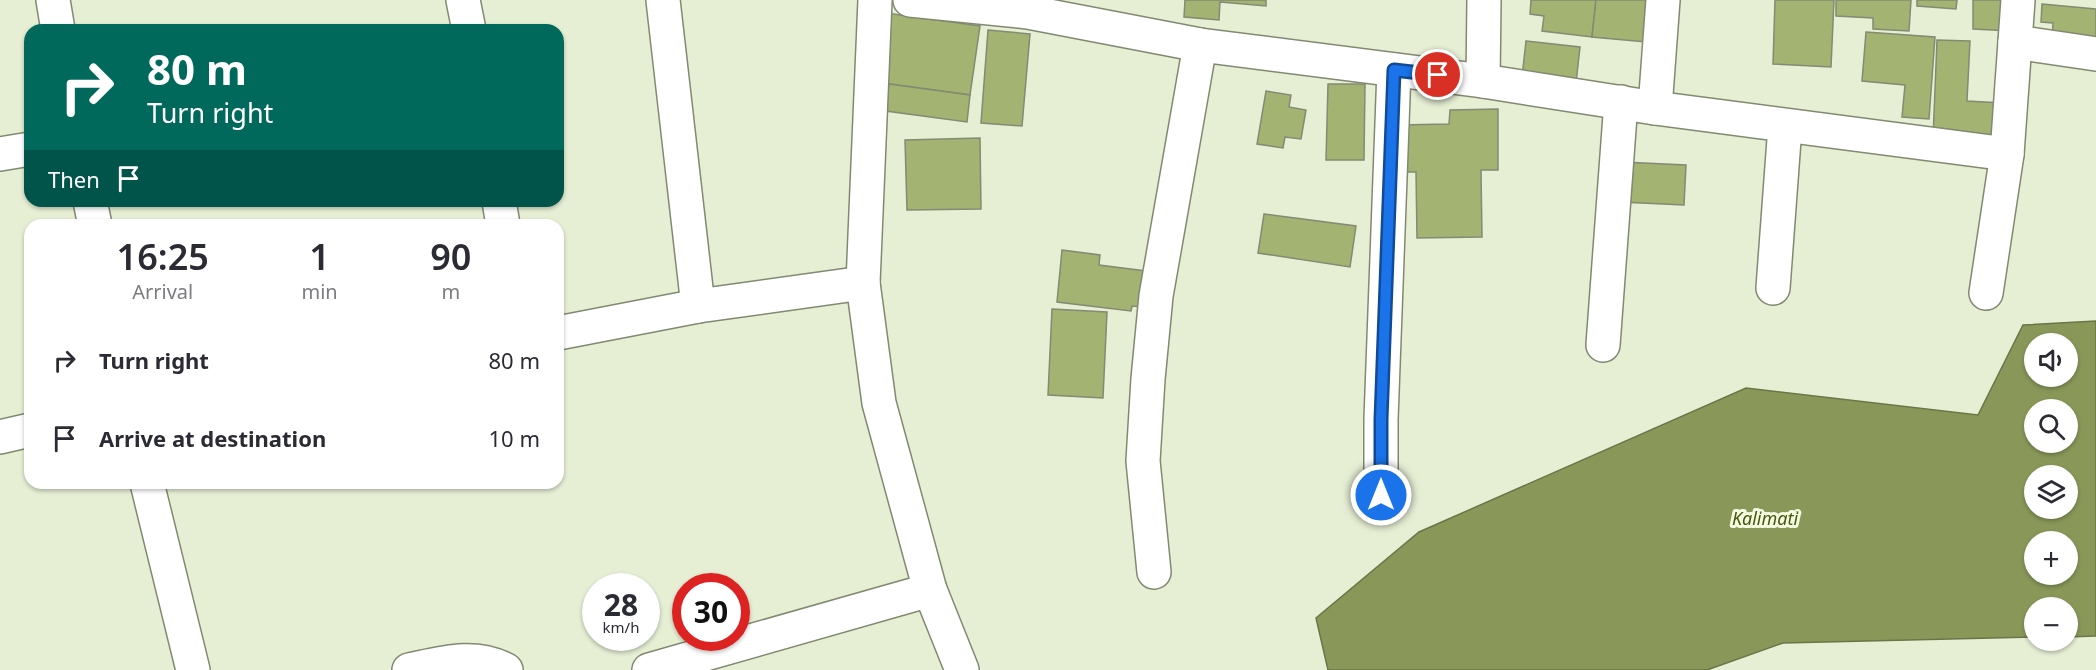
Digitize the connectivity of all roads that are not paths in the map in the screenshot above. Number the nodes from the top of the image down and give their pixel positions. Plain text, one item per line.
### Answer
1 (53, 0) edge
2 (463, 0) edge
3 (663, 0) edge
4 (875, 0) edge
5 (910, 0) edge
6 (1484, 0) edge
7 (1663, 0) edge
8 (2018, 0) edge
9 (1028, 6) edge
10 (57, 24) edge
11 (468, 24) edge
12 (2015, 42) junction
13 (1200, 45) junction
14 (2096, 54) edge
15 (1394, 70) junction
16 (1483, 81) junction
17 (1621, 102) junction
18 (1655, 108) junction
19 (1785, 126) junction
20 (24, 150) edge
21 (0, 154) edge
22 (2007, 154) junction
23 (863, 283) junction
24 (1773, 288) dead end
25 (1986, 293) dead end
26 (698, 306) junction
27 (564, 332) edge
28 (1603, 345) dead end
29 (24, 431) edge
30 (0, 437) edge
31 (148, 489) edge
32 (1381, 495) dead end
33 (1154, 572) dead end
34 (930, 590) junction
35 (451, 665) edge
36 (193, 670) edge
37 (409, 670) edge
38 (506, 670) edge
39 (649, 670) edge
40 (962, 670) edge

1 - 10 street
2 - 11 street
3 - 26 street
4 - 23 street
5 - 9 street
6 - 16 street
7 - 18 street
8 - 12 street
9 - 13 street
12 - 14 street
12 - 22 street
13 - 15 street
13 - 33 street
15 - 16 street
15 - 32 street
16 - 17 street
17 - 18 street
17 - 28 street
18 - 19 street
19 - 22 street
19 - 24 street
20 - 21 street
22 - 25 street
23 - 26 street
23 - 34 street
26 - 27 street
29 - 30 street
31 - 36 street
34 - 39 street
34 - 40 street
35 - 37 street
35 - 38 street

